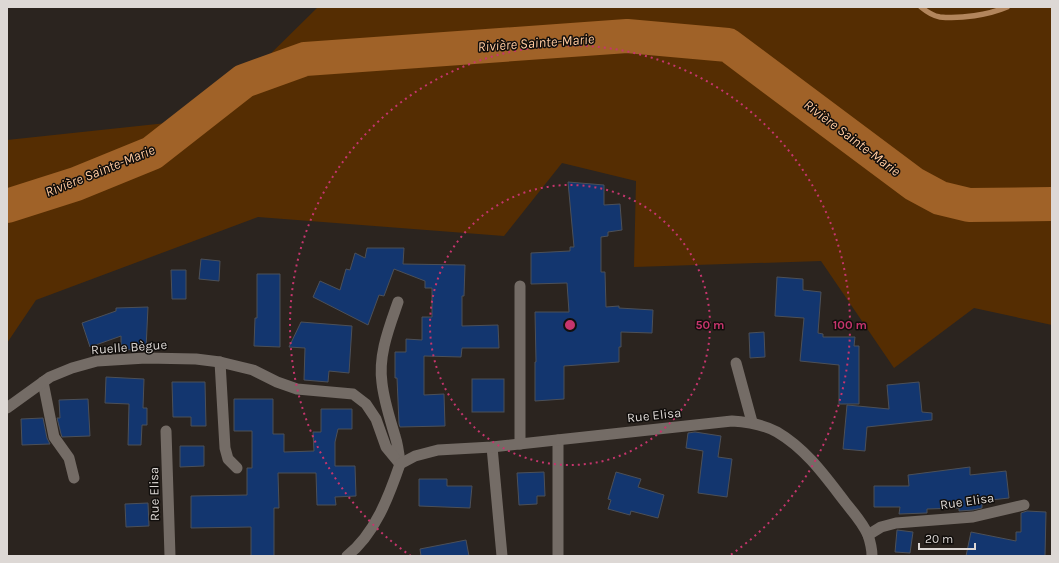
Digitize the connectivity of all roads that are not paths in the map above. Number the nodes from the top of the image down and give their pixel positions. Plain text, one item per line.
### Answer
1 (520, 286) dead end
2 (398, 302) dead end
3 (220, 362) junction
4 (736, 363) dead end
5 (43, 382) junction
6 (7, 408) edge
7 (752, 422) junction
8 (166, 431) dead end
9 (558, 440) junction
10 (520, 444) junction
11 (492, 447) junction
12 (400, 464) junction
13 (237, 468) dead end
14 (74, 478) dead end
15 (1024, 505) dead end
16 (868, 534) junction
17 (170, 556) edge
18 (347, 556) edge
19 (502, 556) edge
20 (558, 556) edge
21 (872, 556) edge

1 - 10 street
2 - 12 street
3 - 5 street, Ruelle Bègue
3 - 12 street, Ruelle Bègue
3 - 13 street
4 - 7 street
5 - 6 street, Ruelle Bègue
5 - 14 street
7 - 9 street, Rue Elisa
7 - 16 street, Rue Elisa
8 - 17 street, Rue Elisa
9 - 10 street, Rue Elisa
9 - 20 street
10 - 11 street, Rue Elisa
11 - 12 street, Rue Elisa
11 - 19 street
12 - 18 street
15 - 16 street, Rue Elisa
16 - 21 street, Rue Elisa

